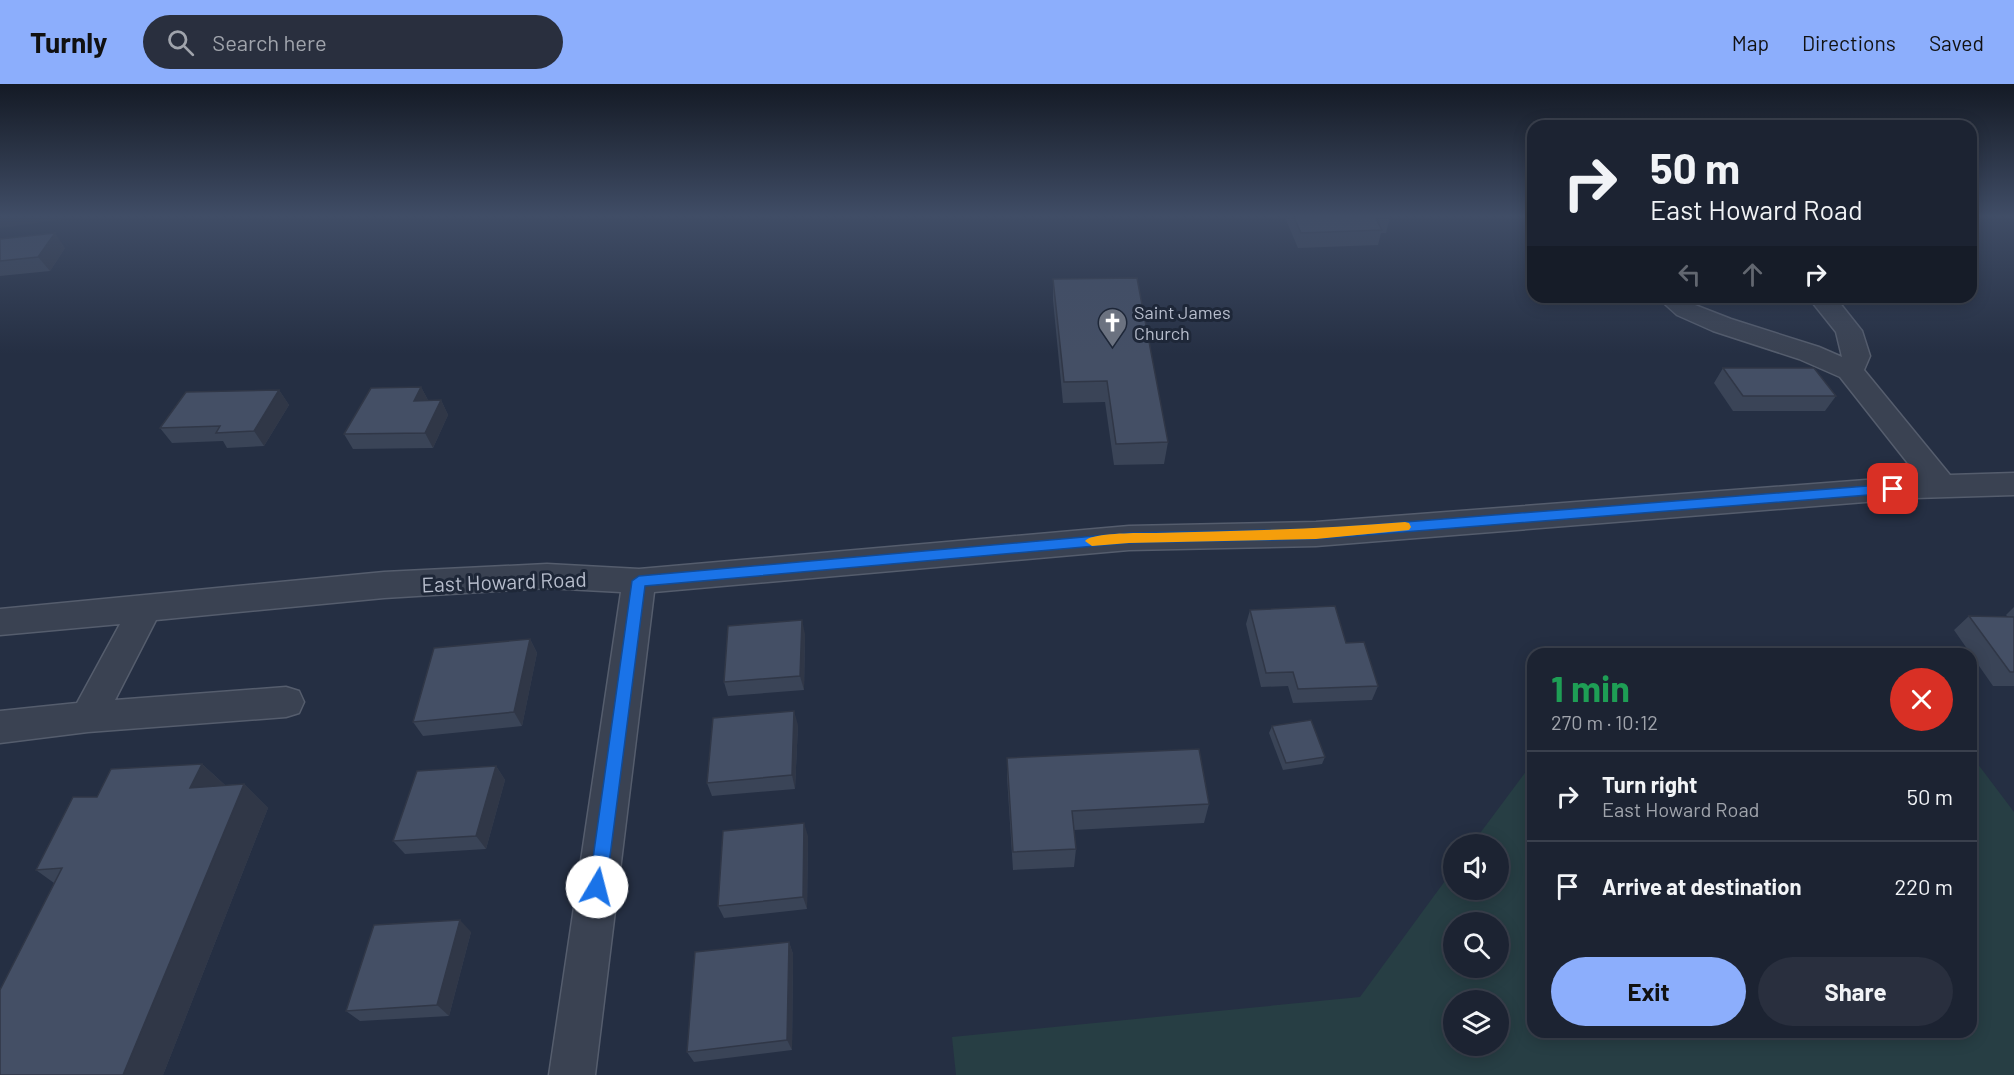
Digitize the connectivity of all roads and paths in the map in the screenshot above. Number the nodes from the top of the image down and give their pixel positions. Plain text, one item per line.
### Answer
1 (1677, 303) edge
2 (1826, 303) edge
3 (1850, 371) junction
4 (2014, 483) edge
5 (1942, 486) junction
6 (639, 581) junction
7 (145, 608) junction
8 (0, 622) edge
9 (286, 702) dead end
10 (88, 717) junction
11 (0, 727) edge
12 (572, 1075) edge

1 - 3 street
2 - 3 street
3 - 5 street
4 - 5 street, East Howard Road
5 - 6 street, East Howard Road
6 - 7 street, East Howard Road
6 - 12 street
7 - 8 street, East Howard Road
7 - 10 street
9 - 10 street
10 - 11 street

